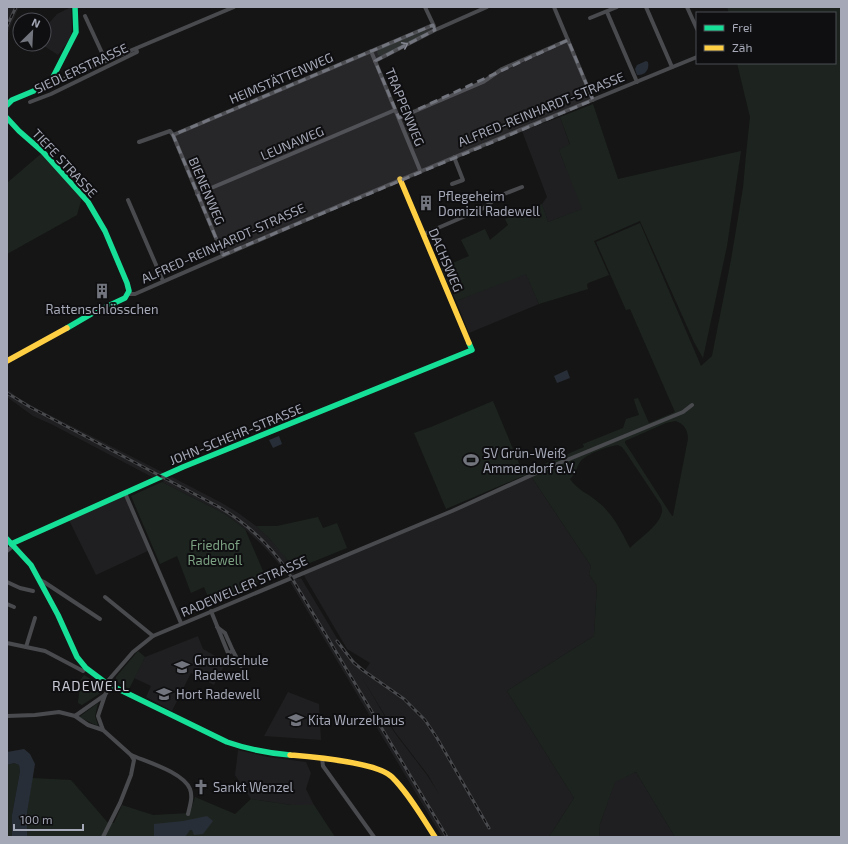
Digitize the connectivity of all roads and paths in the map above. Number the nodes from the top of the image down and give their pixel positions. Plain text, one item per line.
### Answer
1 (75, 7) edge
2 (234, 7) edge
3 (426, 7) edge
4 (487, 7) edge
5 (554, 7) edge
6 (617, 7) edge
7 (646, 7) edge
8 (688, 7) edge
9 (607, 12) junction
10 (86, 16) dead end
11 (590, 18) dead end
12 (433, 25) junction
13 (696, 27) edge
14 (435, 30) junction
15 (568, 40) junction
16 (136, 49) junction
17 (371, 51) junction
18 (129, 52) junction
19 (696, 57) edge
20 (375, 61) junction
21 (672, 67) junction
22 (51, 81) junction
23 (637, 82) junction
24 (593, 100) junction
25 (30, 102) dead end
26 (7, 105) edge
27 (395, 110) junction
28 (7, 118) edge
29 (399, 118) junction
30 (172, 135) junction
31 (139, 142) dead end
32 (454, 157) junction
33 (420, 170) junction
34 (400, 179) junction
35 (452, 184) dead end
36 (522, 186) dead end
37 (197, 194) junction
38 (128, 200) dead end
39 (424, 234) junction
40 (223, 254) junction
41 (162, 282) junction
42 (129, 294) junction
43 (472, 350) joint
44 (7, 361) edge
45 (692, 405) dead end
46 (125, 493) junction
47 (10, 543) edge
48 (7, 551) edge
49 (40, 580) junction
50 (7, 582) edge
51 (33, 591) dead end
52 (105, 597) dead end
53 (7, 604) edge
54 (14, 607) dead end
55 (211, 611) junction
56 (35, 618) dead end
57 (100, 619) dead end
58 (181, 623) junction
59 (153, 636) junction
60 (7, 643) edge
61 (26, 648) junction
62 (241, 666) dead end
63 (86, 668) junction
64 (108, 684) junction
65 (105, 695) junction
66 (7, 716) edge
67 (74, 716) junction
68 (103, 730) junction
69 (131, 755) junction
70 (322, 758) junction
71 (188, 814) dead end
72 (104, 835) edge
73 (374, 837) edge
74 (435, 837) edge

1 - 22 street
2 - 16 street
3 - 12 street
4 - 14 street
5 - 15 street
6 - 9 street
7 - 21 street
8 - 13 street
9 - 11 street
9 - 23 street
10 - 18 street, SIEDLERSTRASSE
12 - 14 street
12 - 17 street, HEIMSTÄTTENWEG
20 -> 14 street
15 - 24 street
15 - 29 street
16 - 18 street
16 - 25 street, SIEDLERSTRASSE
17 - 20 street, TRAPPENWEG
17 - 30 street, HEIMSTÄTTENWEG
18 - 22 street
19 - 21 street, ALFRED-REINHARDT-STRASSE
20 - 27 street, TRAPPENWEG
21 - 23 street, ALFRED-REINHARDT-STRASSE
22 - 26 street
23 - 24 street, ALFRED-REINHARDT-STRASSE
24 - 32 street, ALFRED-REINHARDT-STRASSE
27 - 29 street, TRAPPENWEG
27 - 37 street, LEUNAWEG
28 - 42 street, TIEFE STRASSE
29 - 33 street, TRAPPENWEG
30 - 31 street, HEIMSTÄTTENWEG
30 - 37 street, BIENENWEG
32 - 33 street, ALFRED-REINHARDT-STRASSE
32 - 35 street, ALFRED-REINHARDT-STRASSE
33 - 34 street, ALFRED-REINHARDT-STRASSE
34 - 39 street, DACHSWEG
34 - 40 street, ALFRED-REINHARDT-STRASSE
36 - 39 street
37 - 40 street, BIENENWEG
38 - 41 street
39 - 43 street, DACHSWEG
40 - 41 street, ALFRED-REINHARDT-STRASSE
41 - 42 street, ALFRED-REINHARDT-STRASSE
42 - 44 street, ALFRED-REINHARDT-STRASSE
43 - 46 street, JOHN-SCHEHR-STRASSE
45 - 55 street, RADEWELLER STRASSE
46 - 47 street, JOHN-SCHEHR-STRASSE
46 - 58 street
47 - 48 street
47 - 49 street
49 - 57 street
49 - 63 street
50 - 51 street
52 - 59 street
53 - 54 street
55 - 58 street, RADEWELLER STRASSE
55 - 62 street
56 - 61 street
58 - 59 street, RADEWELLER STRASSE
59 - 64 street, RADEWELLER STRASSE
60 - 61 street
61 - 63 street
63 - 64 street
64 - 65 street, RADEWELLER STRASSE
64 - 70 street
65 - 67 street
65 - 68 street
66 - 67 street
67 - 68 street
68 - 69 street
69 - 71 street
69 - 72 street
70 - 73 street
70 - 74 street

